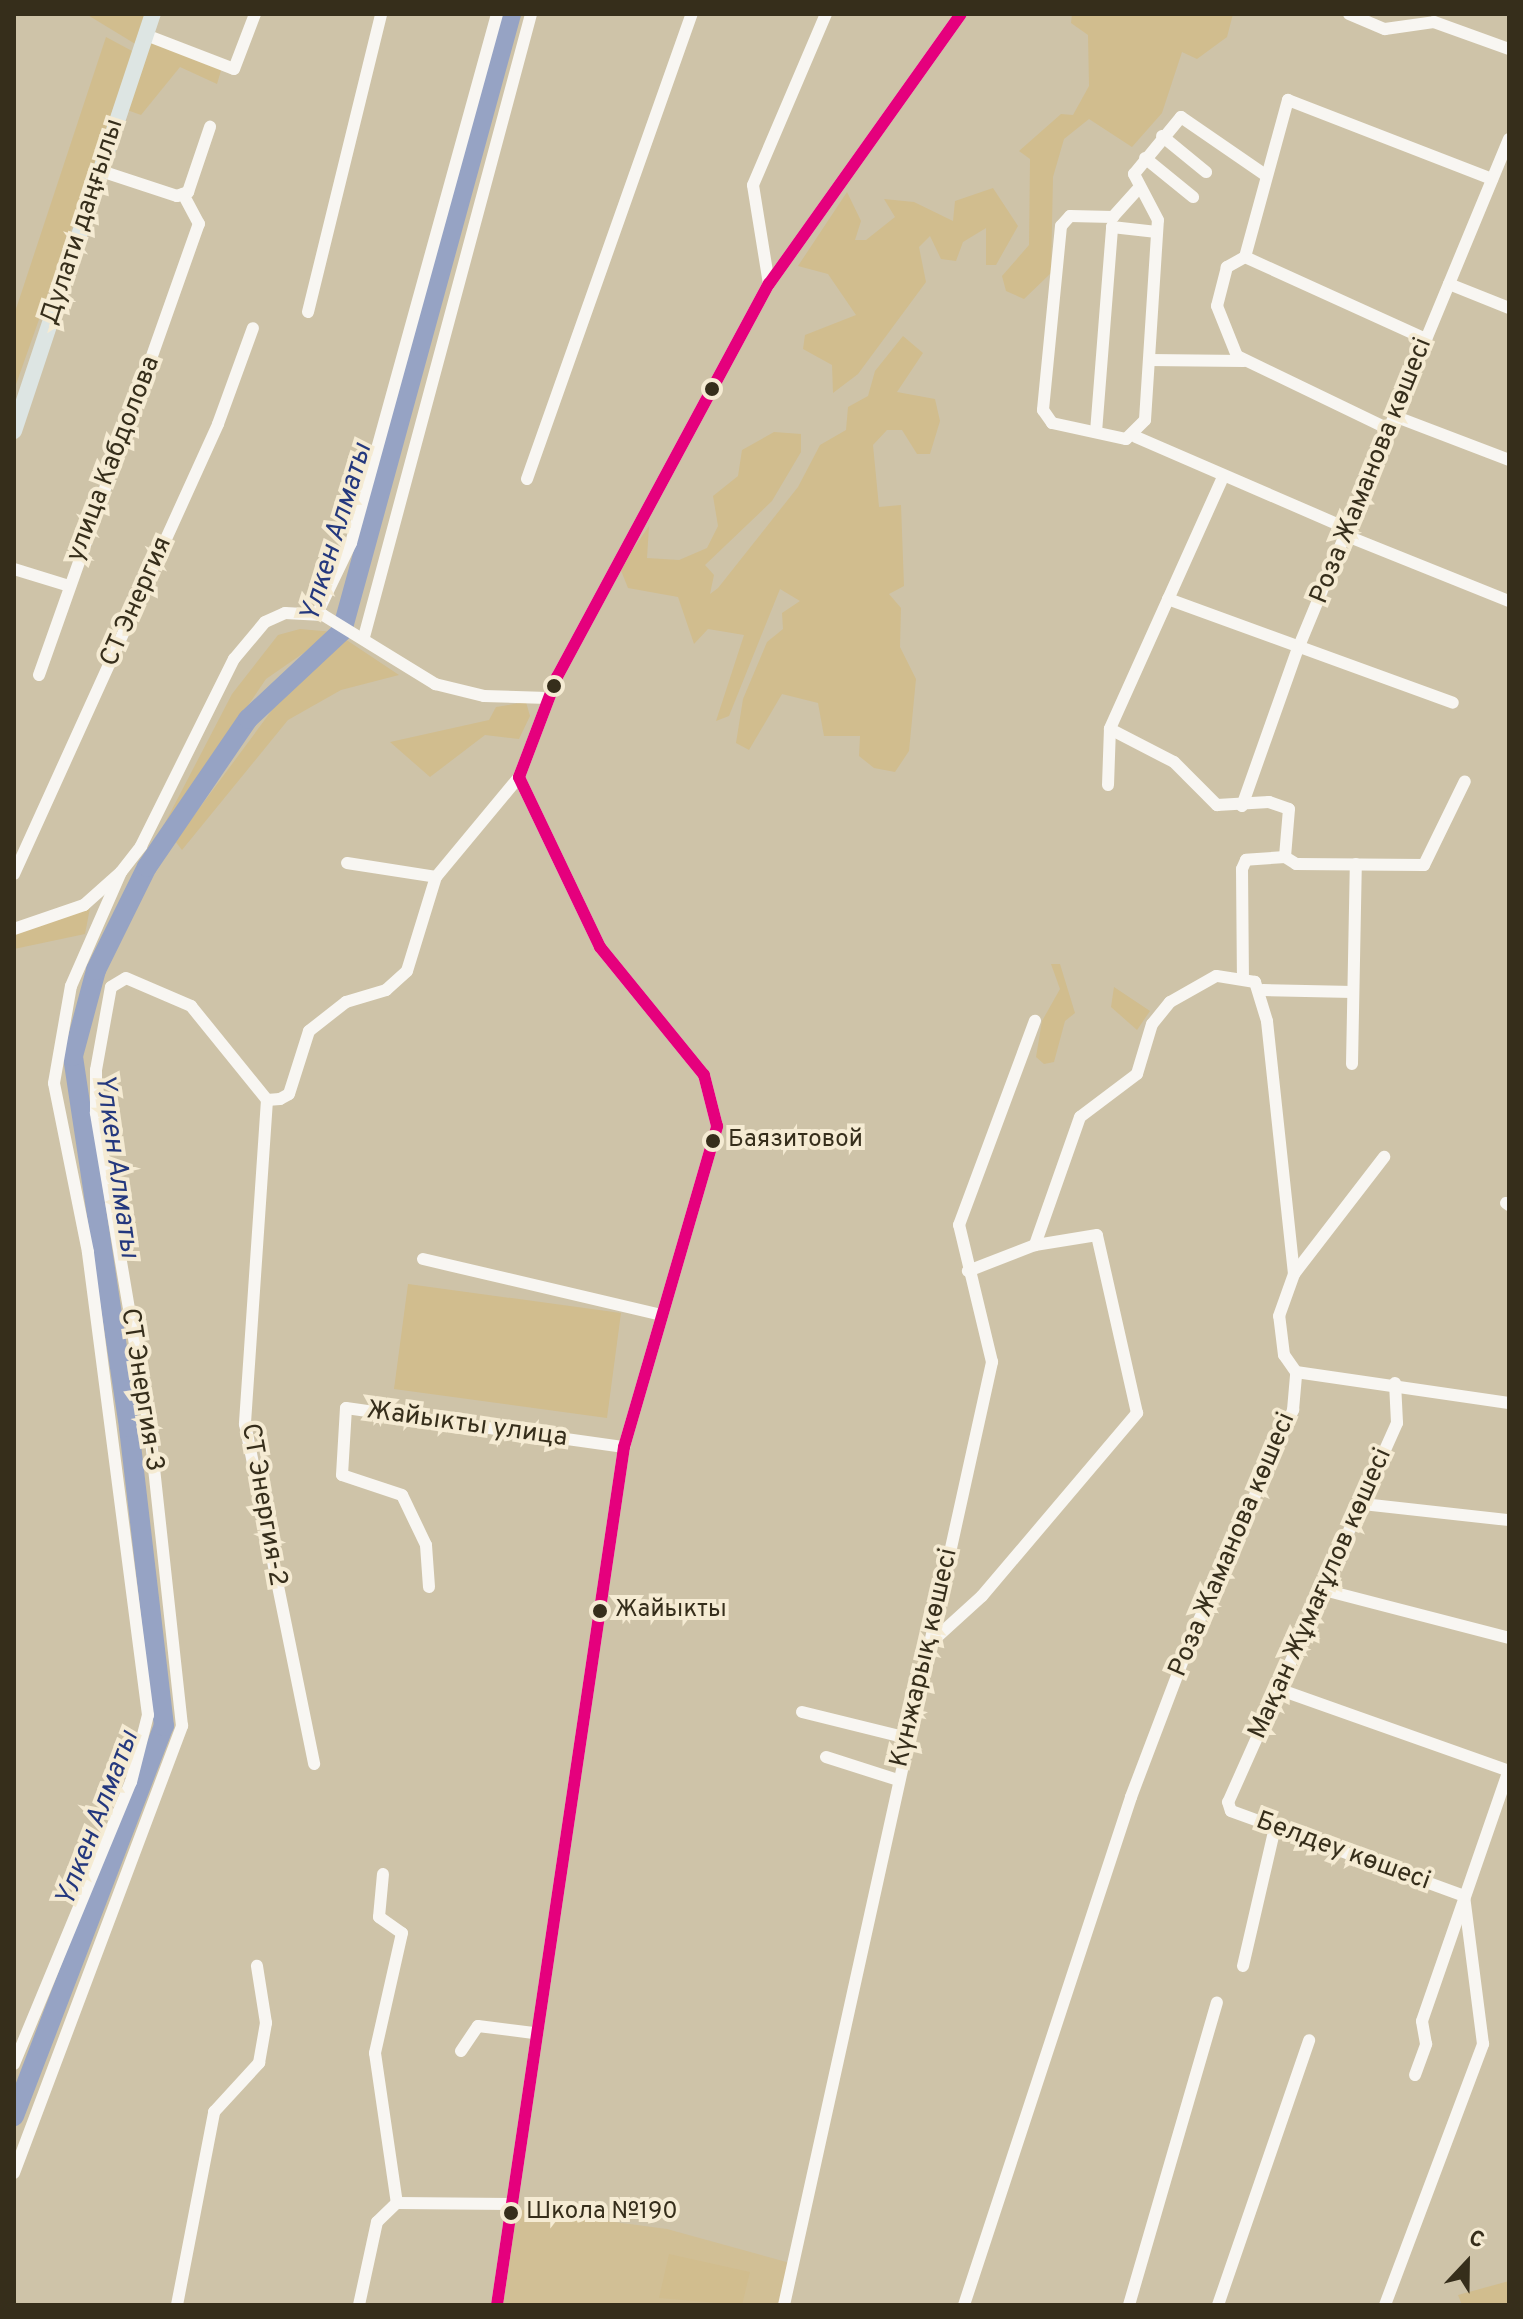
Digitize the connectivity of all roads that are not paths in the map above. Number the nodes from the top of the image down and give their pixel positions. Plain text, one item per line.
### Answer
1 (153, 14) edge
2 (255, 14) edge
3 (381, 14) edge
4 (497, 14) edge
5 (531, 14) edge
6 (692, 14) edge
7 (826, 14) edge
8 (961, 14) edge
9 (1349, 14) edge
10 (146, 35) junction
11 (1509, 49) edge
12 (210, 127) dead end
13 (1162, 136) junction
14 (1509, 139) edge
15 (1145, 158) junction
16 (101, 171) junction
17 (1206, 172) dead end
18 (1264, 174) junction
19 (1494, 176) junction
20 (1509, 177) edge
21 (1138, 189) junction
22 (183, 194) junction
23 (1193, 197) dead end
24 (1157, 232) junction
25 (1245, 257) junction
26 (769, 284) junction
27 (1449, 284) junction
28 (1509, 308) edge
29 (308, 312) dead end
30 (253, 328) dead end
31 (1426, 339) junction
32 (1149, 360) junction
33 (1244, 361) junction
34 (1392, 422) junction
35 (14, 431) edge
36 (1096, 432) junction
37 (1136, 437) junction
38 (1509, 460) edge
39 (1223, 477) junction
40 (527, 479) dead end
41 (1348, 533) junction
42 (14, 569) edge
43 (66, 585) junction
44 (1168, 599) junction
45 (1509, 601) edge
46 (317, 614) junction
47 (359, 634) junction
48 (1297, 651) junction
49 (39, 675) dead end
50 (548, 698) junction
51 (1453, 703) dead end
52 (1110, 729) junction
53 (519, 777) junction
54 (1465, 781) dead end
55 (1108, 785) dead end
56 (1242, 806) junction
57 (1285, 857) junction
58 (347, 863) dead end
59 (1356, 864) junction
60 (121, 872) junction
61 (14, 874) edge
62 (436, 877) junction
63 (14, 929) edge
64 (1243, 978) junction
65 (1263, 990) junction
66 (1353, 992) junction
67 (1035, 1021) dead end
68 (1352, 1064) dead end
69 (267, 1100) junction
70 (1384, 1157) dead end
71 (1035, 1245) junction
72 (423, 1259) dead end
73 (968, 1271) junction
74 (1294, 1274) junction
75 (661, 1315) junction
76 (1296, 1372) junction
77 (1395, 1383) junction
78 (1509, 1403) edge
79 (624, 1447) junction
80 (1363, 1504) junction
81 (1509, 1520) edge
82 (429, 1587) dead end
83 (1324, 1590) junction
84 (1509, 1638) edge
85 (927, 1646) junction
86 (1278, 1689) junction
87 (802, 1712) dead end
88 (907, 1738) junction
89 (826, 1757) dead end
90 (314, 1764) dead end
91 (1509, 1770) edge
92 (898, 1780) junction
93 (1228, 1802) joint
94 (1275, 1827) junction
95 (383, 1874) dead end
96 (1464, 1896) junction
97 (257, 1966) dead end
98 (1243, 1966) dead end
99 (1217, 2003) dead end
100 (534, 2033) junction
101 (1309, 2040) dead end
102 (461, 2051) dead end
103 (14, 2064) edge
104 (1415, 2075) dead end
105 (14, 2173) edge
106 (397, 2203) junction
107 (510, 2204) junction
108 (177, 2305) edge
109 (359, 2305) edge
110 (497, 2305) edge
111 (784, 2305) edge
112 (964, 2305) edge
113 (1129, 2305) edge
114 (1218, 2305) edge
115 (1385, 2305) edge

1 - 10 main road, Дулати даңғылы
2 - 10 street
3 - 29 street
4 - 46 street
5 - 47 street
6 - 40 street
7 - 26 street
8 - 26 street
9 - 11 street
10 - 16 main road, Дулати даңғылы
12 - 22 street
13 - 15 street
13 - 17 street
13 - 18 street
14 - 19 street, Роза Жаманова көшесі
15 - 21 street
15 - 23 street
16 - 22 street
16 - 35 main road, Дулати даңғылы
18 - 19 street
18 - 25 street
19 - 20 street
19 - 27 street, Роза Жаманова көшесі
21 - 24 street
21 - 36 street
22 - 43 street, улица Кабдолова
24 - 32 street
24 - 36 street
25 - 31 street
25 - 33 street
26 - 50 street
27 - 28 street
27 - 31 street, Роза Жаманова көшесі
30 - 61 street, СТ Энергия
31 - 34 street, Роза Жаманова көшесі
32 - 33 street
32 - 37 street
33 - 34 street
34 - 38 street
34 - 41 street, Роза Жаманова көшесі
36 - 37 street
37 - 39 street
39 - 41 street
39 - 44 street
41 - 45 street
41 - 48 street, Роза Жаманова көшесі
42 - 43 street, улица Кабдолова
43 - 49 street
44 - 48 street
44 - 52 street
46 - 47 street
46 - 60 street
47 - 50 street
48 - 51 street
48 - 56 street, Роза Жаманова көшесі
50 - 53 street
52 - 55 street
52 - 56 street
53 - 62 street
53 - 75 street
54 - 59 street
56 - 57 street
57 - 59 street
57 - 64 street
58 - 62 street
59 - 66 street
60 - 63 street
60 - 103 street
62 - 69 street
64 - 65 street
64 - 71 street
65 - 66 street
65 - 74 street, Роза Жаманова көшесі
66 - 68 street
67 - 73 street, Күнжарық көшесі
69 - 90 street, СТ Энергия-2
69 - 105 street, СТ Энергия-3
70 - 74 street
71 - 73 street
71 - 85 street
72 - 75 street
73 - 85 street, Күнжарық көшесі
74 - 76 street, Роза Жаманова көшесі
75 - 79 street
76 - 77 street
76 - 112 street, Роза Жаманова көшесі
77 - 78 street
77 - 80 street, Мақан Жұмағұлов көшесі
79 - 82 street, Жайыкты улица
79 - 100 street
80 - 81 street
80 - 83 street, Мақан Жұмағұлов көшесі
83 - 84 street
83 - 86 street, Мақан Жұмағұлов көшесі
85 - 88 street, Күнжарық көшесі
86 - 91 street
86 - 93 street, Мақан Жұмағұлов көшесі
87 - 88 street
88 - 92 street, Күнжарық көшесі
89 - 92 street
91 - 96 street
92 - 111 street, Күнжарық көшесі
93 - 94 street, Белдеу көшесі
94 - 96 street, Белдеу көшесі
94 - 98 street
95 - 106 street
96 - 104 street
96 - 115 street
97 - 108 street
99 - 113 street
100 - 102 street
100 - 107 street
101 - 114 street
106 - 107 street
106 - 109 street
107 - 110 street

